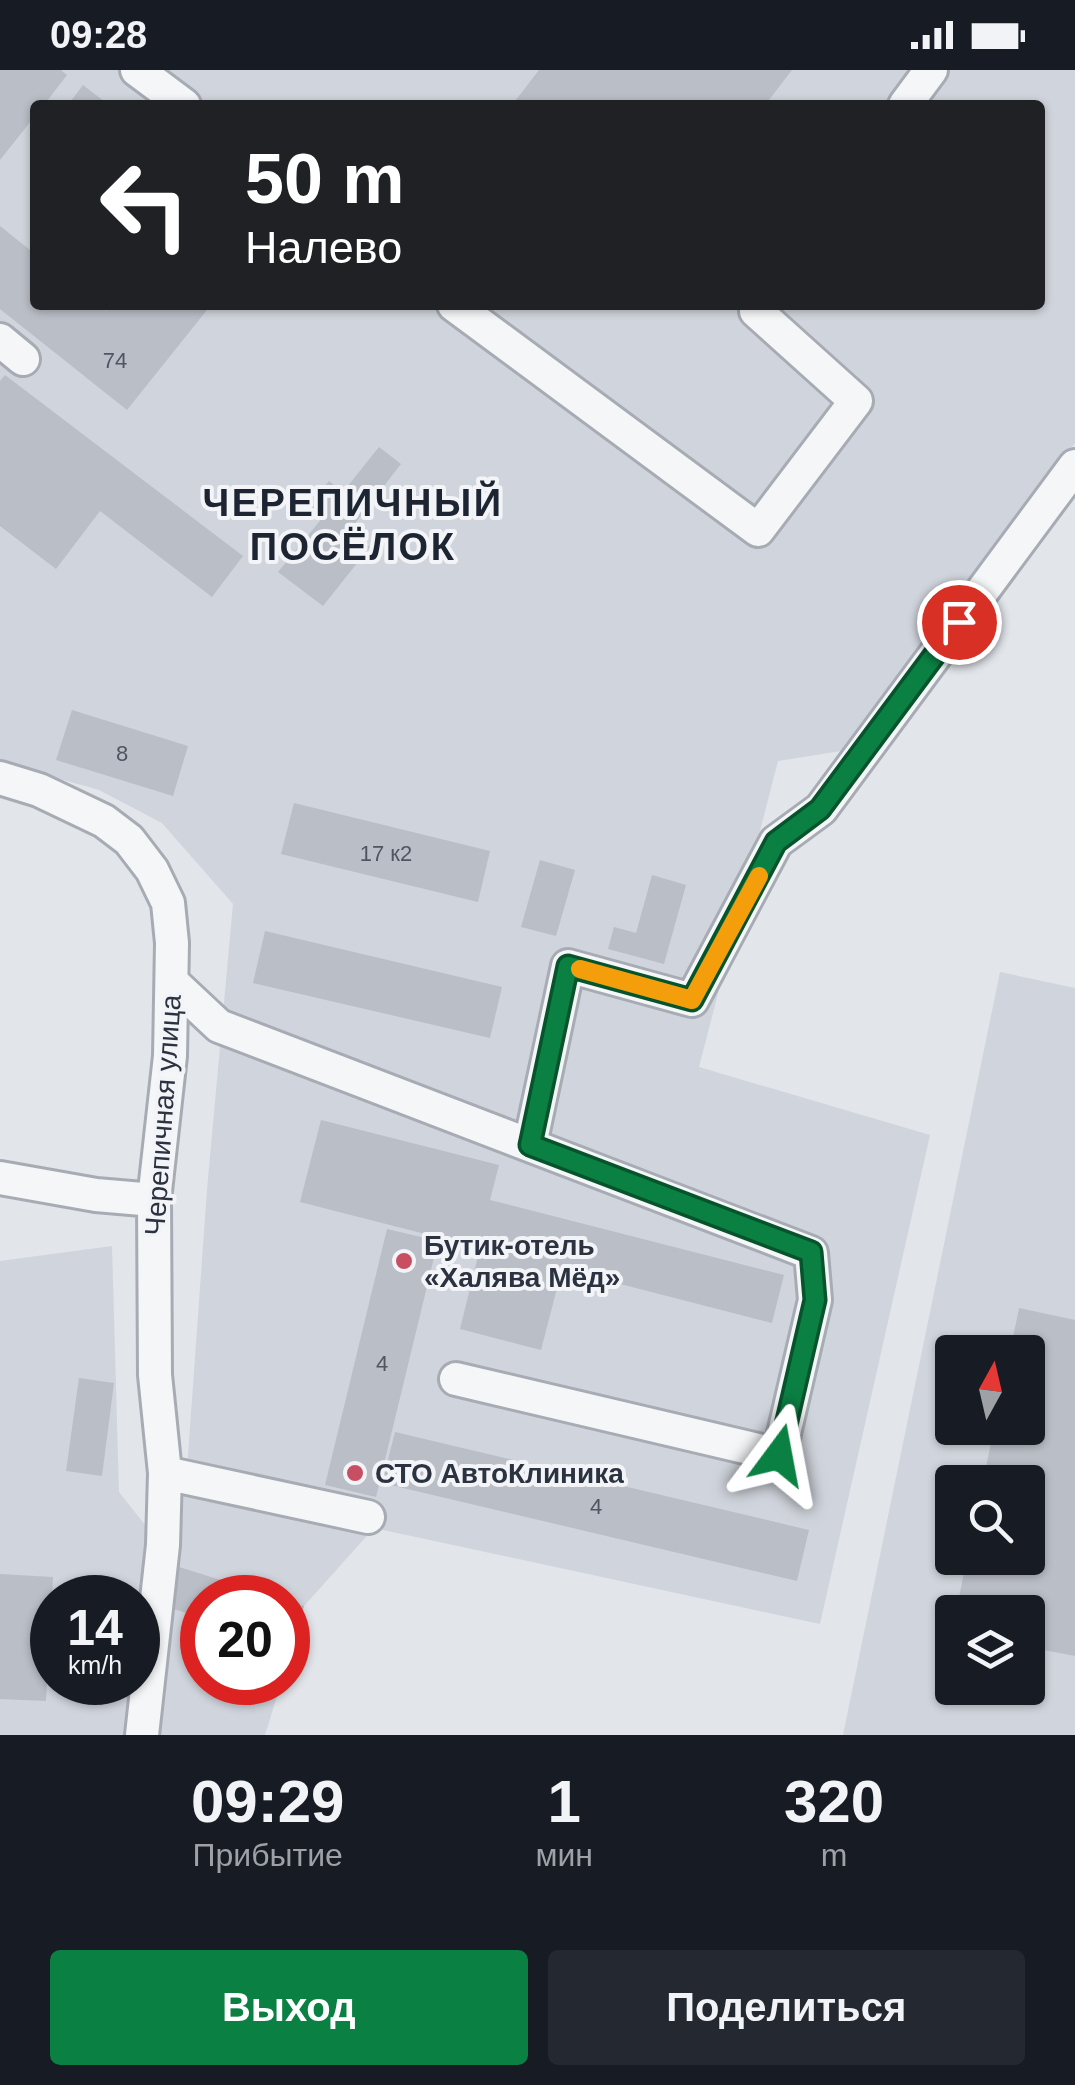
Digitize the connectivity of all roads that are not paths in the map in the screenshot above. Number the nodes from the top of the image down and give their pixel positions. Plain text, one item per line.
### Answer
1 (137, 70) edge
2 (931, 70) edge
3 (177, 100) edge
4 (909, 100) edge
5 (461, 310) edge
6 (757, 310) edge
7 (1075, 466) edge
8 (0, 778) edge
9 (172, 982) junction
10 (530, 1145) junction
11 (0, 1178) edge
12 (154, 1200) junction
13 (456, 1379) dead end
14 (164, 1473) junction
15 (368, 1516) dead end
16 (142, 1735) edge

1 - 3 street
2 - 4 street
5 - 6 street
7 - 10 street
8 - 9 street, Черепичная улица
9 - 10 street
9 - 12 street, Черепичная улица
10 - 13 street
11 - 12 street
12 - 14 street, Черепичная улица
14 - 15 street
14 - 16 street, Черепичная улица

